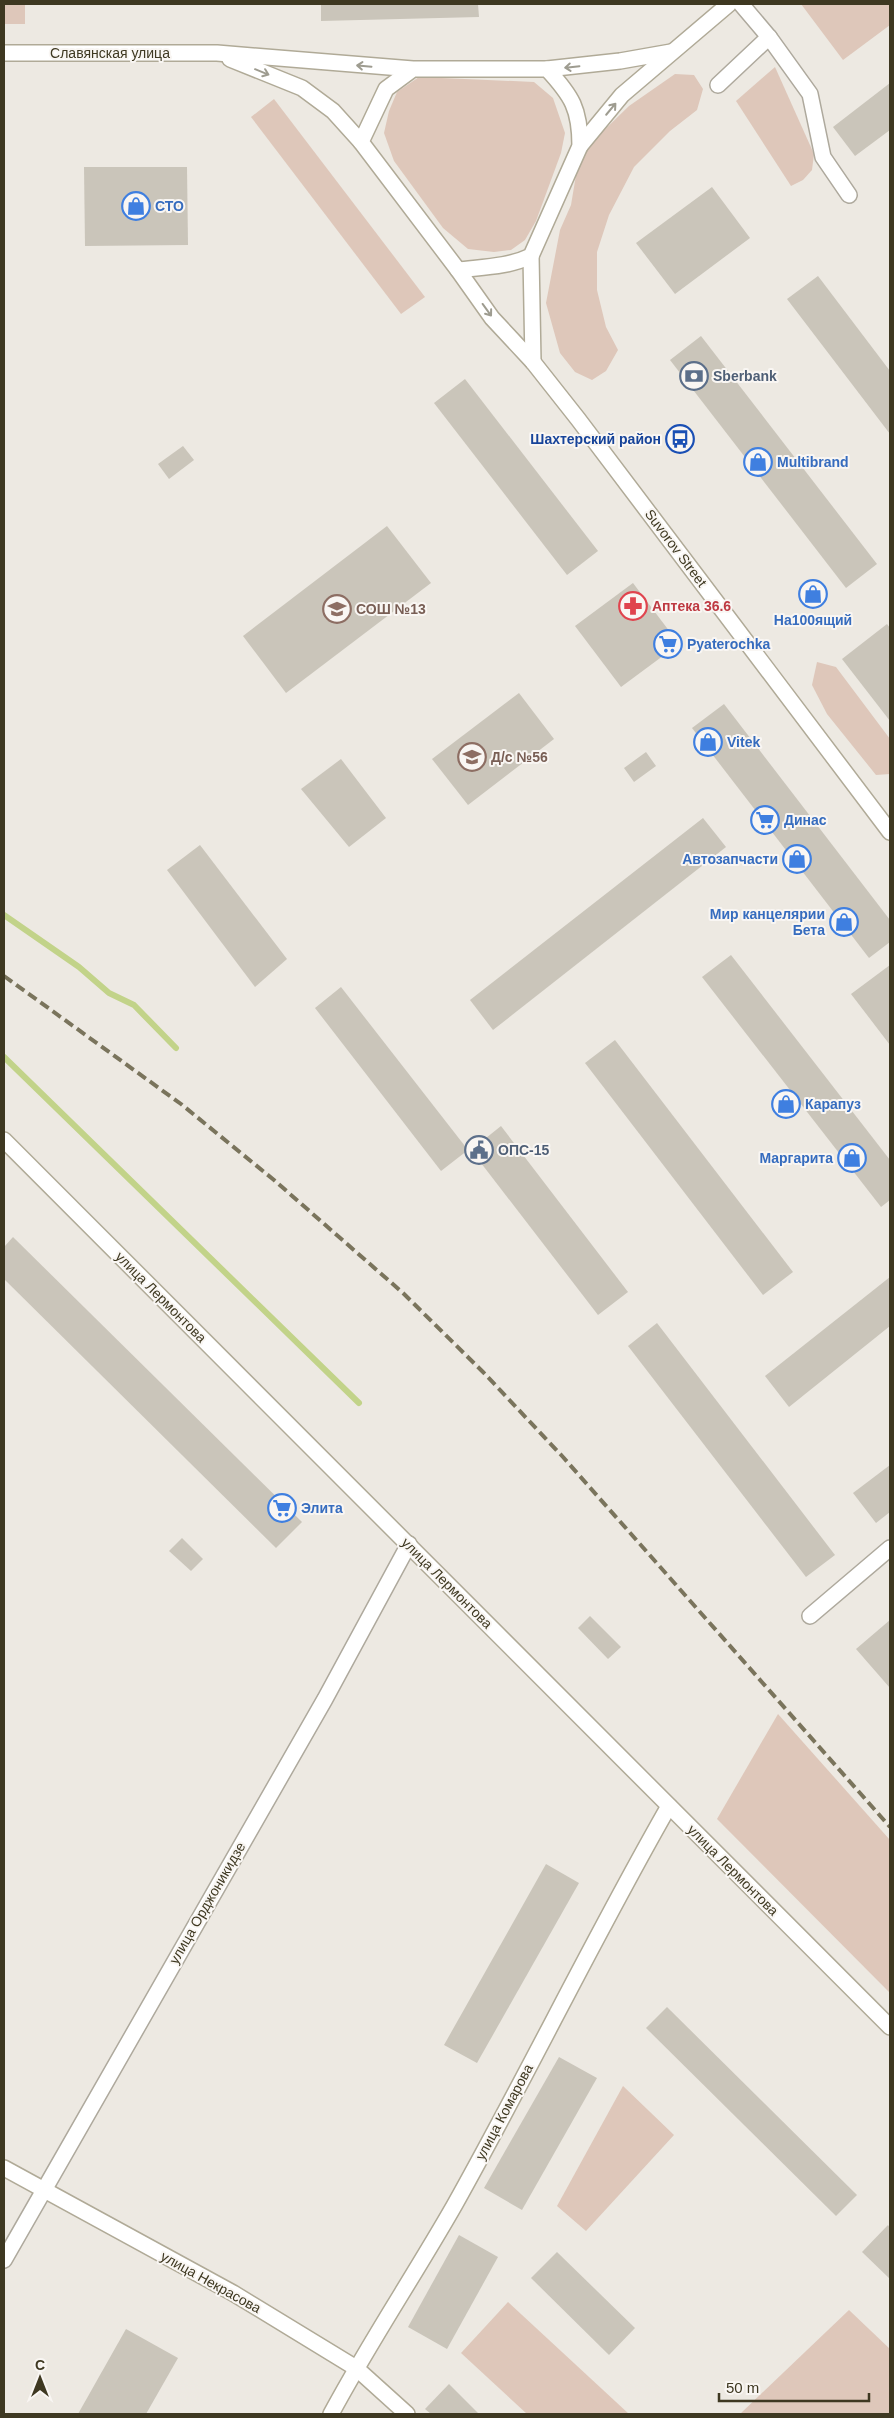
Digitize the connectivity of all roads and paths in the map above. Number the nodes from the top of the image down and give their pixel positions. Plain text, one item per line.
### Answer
1 (729, 4) edge
2 (741, 4) edge
3 (769, 37) junction
4 (672, 52) junction
5 (4, 53) edge
6 (217, 54) junction
7 (412, 70) junction
8 (546, 70) junction
9 (718, 86) dead end
10 (361, 142) junction
11 (580, 146) junction
12 (849, 194) dead end
13 (531, 256) junction
14 (458, 270) junction
15 (533, 362) junction
16 (890, 832) edge
17 (4, 1140) edge
18 (409, 1544) junction
19 (890, 1548) edge
20 (810, 1616) dead end
21 (669, 1806) junction
22 (890, 2027) edge
23 (4, 2168) edge
24 (42, 2190) junction
25 (4, 2260) edge
26 (356, 2368) junction
27 (331, 2414) edge
28 (407, 2414) edge

1 - 4 main road
2 - 3 main road
3 - 9 main road
3 - 12 main road
4 -> 8 main road, Славянская улица
11 -> 4 main road
5 - 6 main road, Славянская улица
7 -> 6 main road, Славянская улица
6 -> 10 main road, Suvorov Street
7 - 8 main road, Славянская улица
7 - 10 main road
8 - 11 main road
10 - 14 main road, Suvorov Street
11 - 13 main road
13 - 14 main road
13 - 15 main road
14 -> 15 main road, Suvorov Street
15 - 16 main road, Suvorov Street
17 - 18 main road, улица Лермонтова
18 - 21 main road, улица Лермонтова
18 - 24 main road, улица Орджоникидзе
19 - 20 main road
21 - 22 main road, улица Лермонтова
21 - 26 main road, улица Комарова
23 - 24 main road, улица Некрасова
24 - 25 main road, улица Орджоникидзе
24 - 26 main road, улица Некрасова
26 - 27 main road, улица Комарова
26 - 28 main road, улица Некрасова

